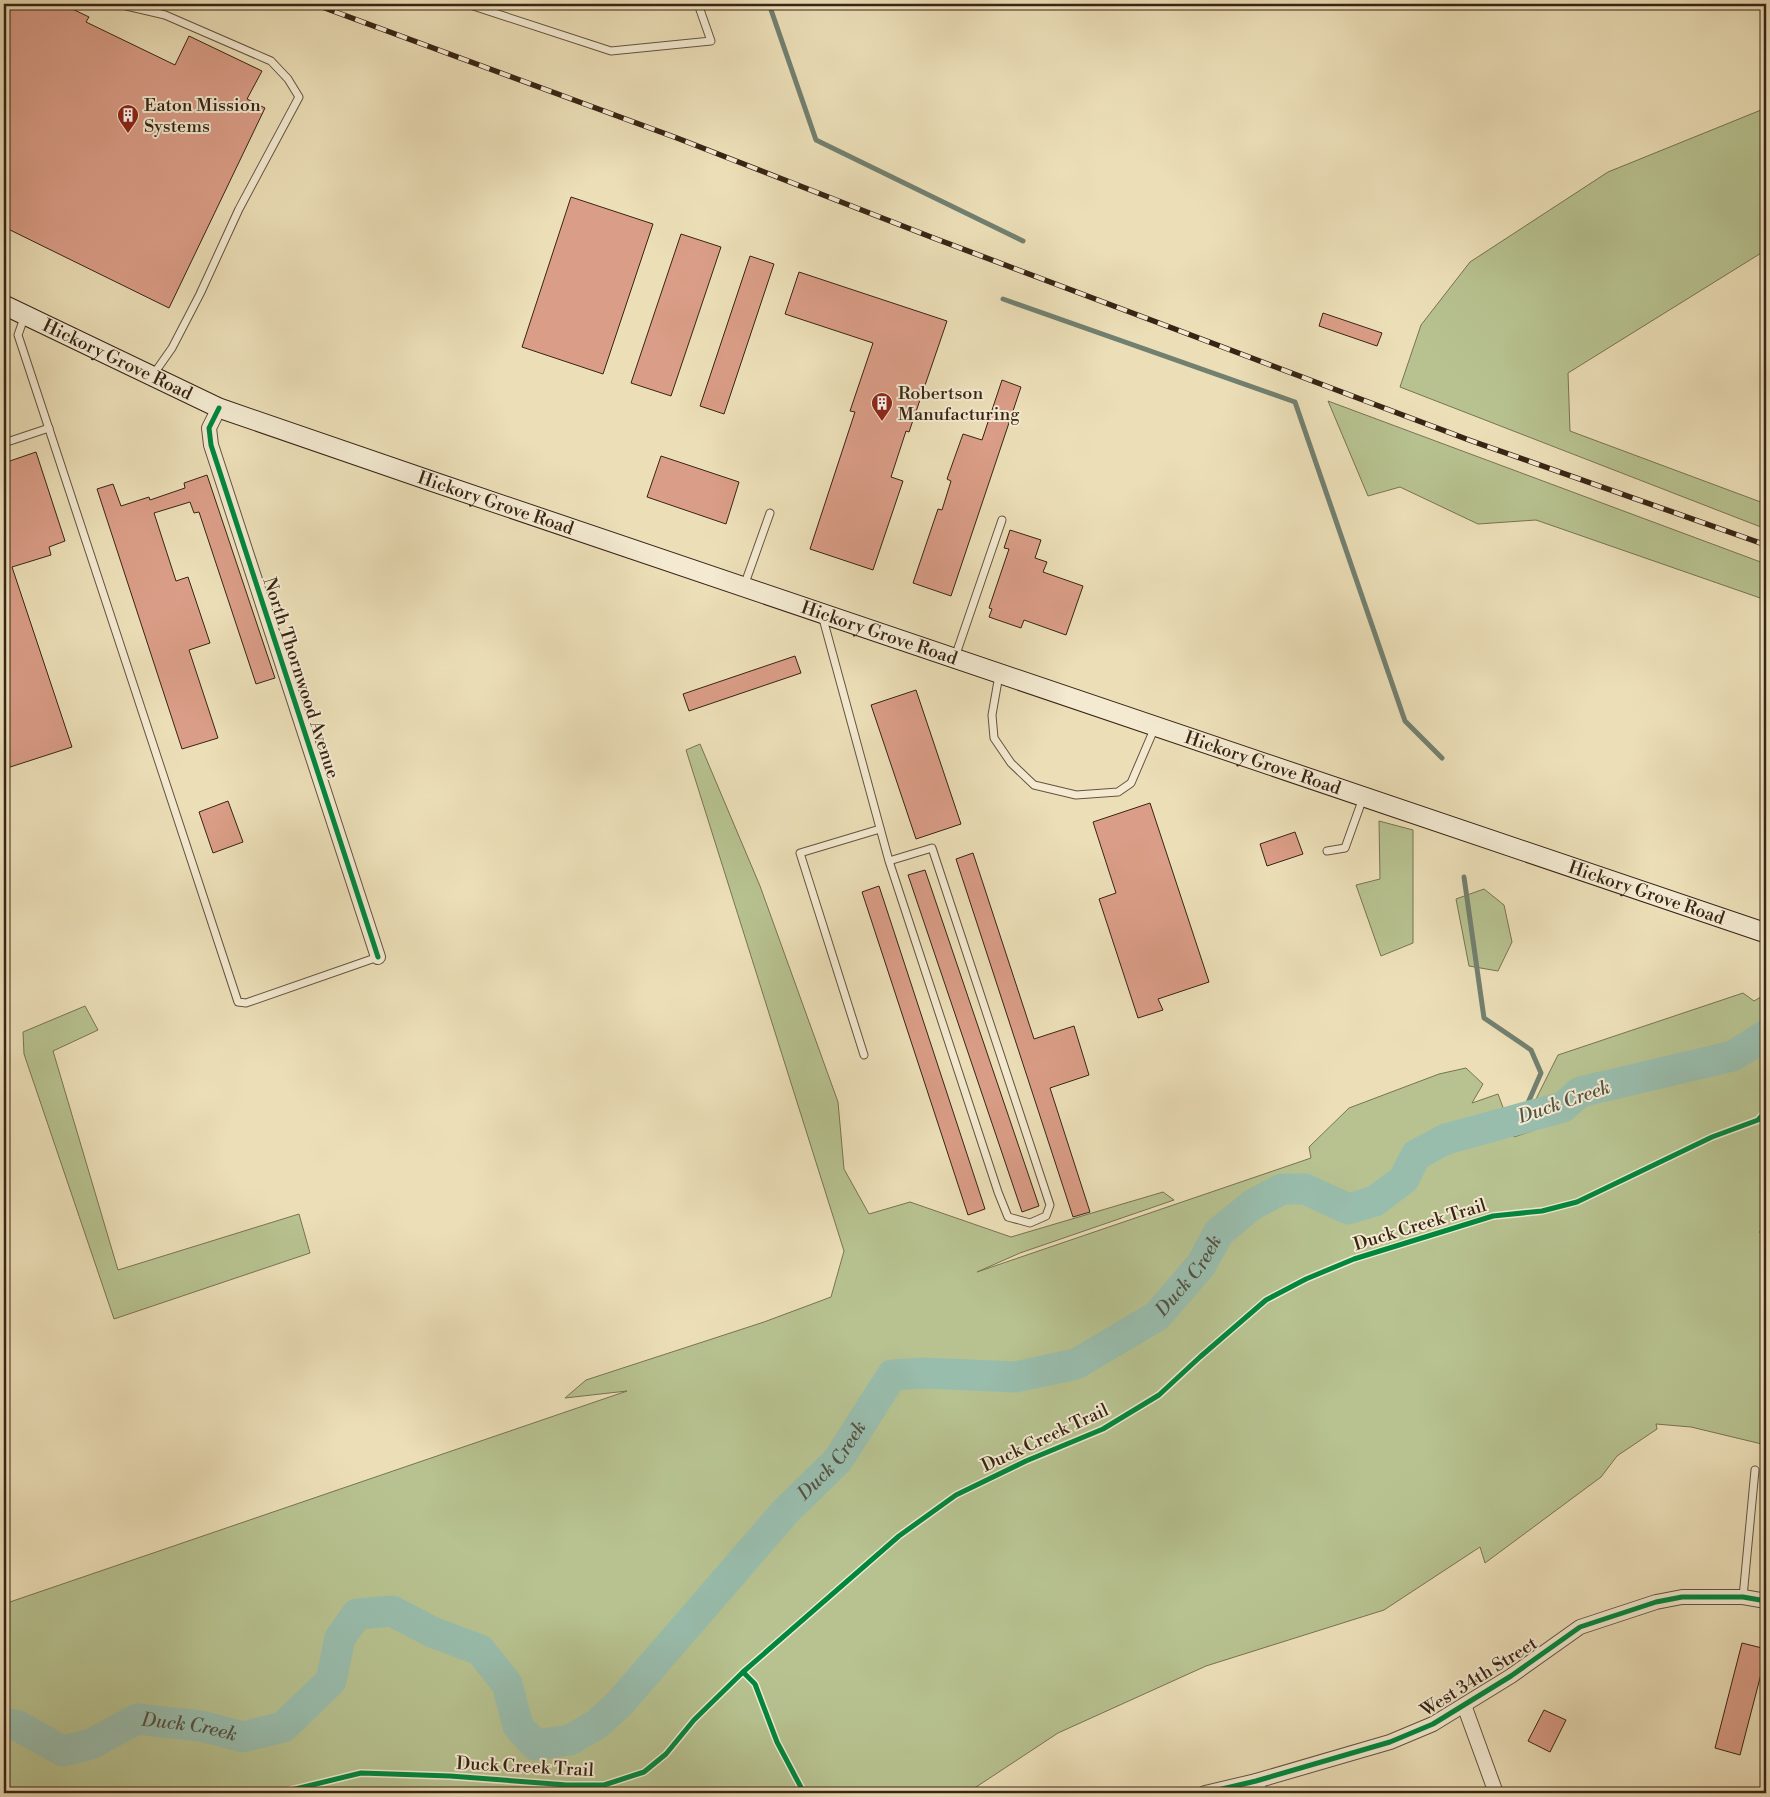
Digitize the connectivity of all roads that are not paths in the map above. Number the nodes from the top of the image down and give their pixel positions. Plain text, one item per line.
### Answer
1 (118, 4) edge
2 (467, 4) edge
3 (698, 4) edge
4 (4, 305) edge
5 (25, 315) junction
6 (153, 375) junction
7 (219, 408) junction
8 (49, 428) junction
9 (4, 442) edge
10 (770, 513) dead end
11 (1002, 520) dead end
12 (744, 586) junction
13 (821, 612) junction
14 (955, 658) junction
15 (1000, 672) junction
16 (1156, 725) junction
17 (1364, 796) junction
18 (880, 829) junction
19 (1327, 851) dead end
20 (889, 861) junction
21 (1765, 933) edge
22 (378, 957) joint
23 (864, 1055) dead end
24 (1755, 1470) dead end
25 (1743, 1597) junction
26 (1766, 1601) edge
27 (1464, 1705) junction
28 (1258, 1787) edge
29 (1205, 1793) edge
30 (1496, 1793) edge

1 - 6 lane
2 - 3 lane
4 - 5 main road, Hickory Grove Road
5 - 6 main road, Hickory Grove Road
5 - 8 lane
6 - 7 main road, Hickory Grove Road
7 - 12 main road, Hickory Grove Road
7 - 22 street, North Thornwood Avenue
8 - 9 lane
8 - 22 lane
10 - 12 lane
11 - 14 lane
12 - 13 main road, Hickory Grove Road
13 - 14 main road, Hickory Grove Road
13 - 18 lane
14 - 15 main road, Hickory Grove Road
15 - 16 main road, Hickory Grove Road
15 - 16 lane
16 - 17 main road, Hickory Grove Road
17 - 19 lane
17 - 21 main road, Hickory Grove Road
18 - 20 lane
18 - 23 lane
20 - 20 lane
24 - 25 lane
25 - 26 street, West 34th Street
25 - 27 street, West 34th Street
27 - 28 street, West 34th Street
27 - 30 street
28 - 29 street, West 34th Street

